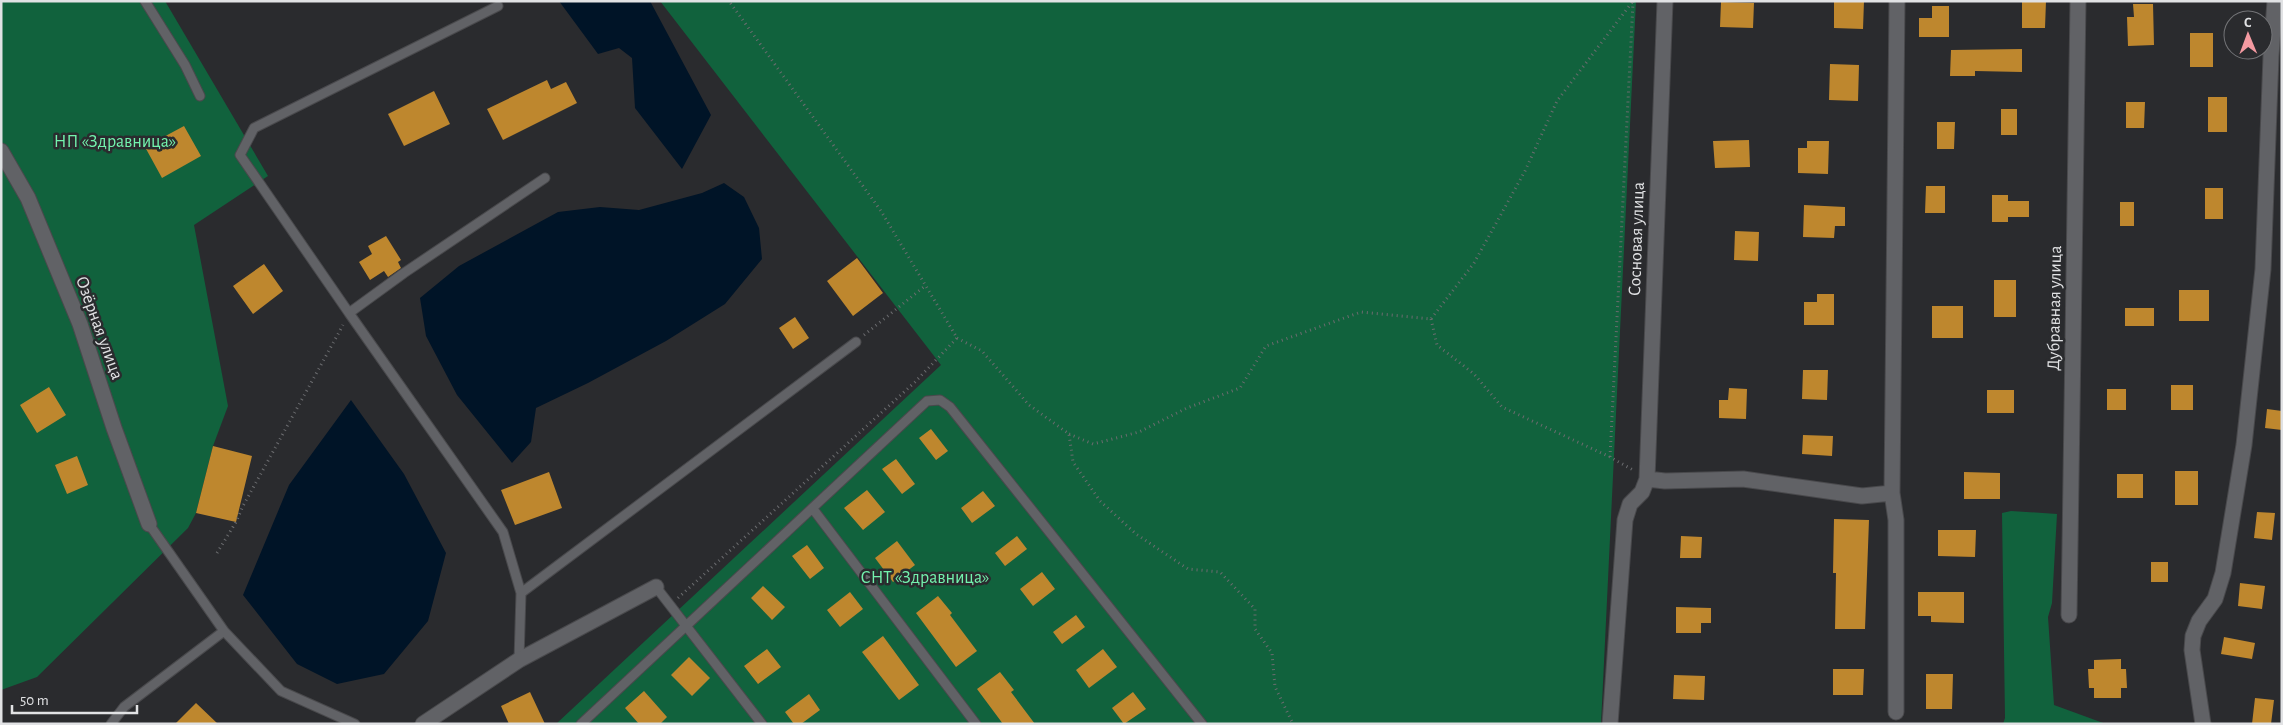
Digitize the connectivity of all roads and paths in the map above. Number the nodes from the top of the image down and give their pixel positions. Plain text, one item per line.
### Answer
1 (145, 1) edge
2 (729, 1) edge
3 (1633, 1) edge
4 (1665, 1) edge
5 (1897, 1) edge
6 (2078, 1) edge
7 (2275, 1) edge
8 (498, 6) dead end
9 (200, 96) dead end
10 (1, 150) edge
11 (546, 178) dead end
12 (926, 286) junction
13 (349, 313) junction
14 (1431, 319) junction
15 (957, 338) junction
16 (856, 342) joint
17 (1069, 434) junction
18 (1610, 457) junction
19 (1647, 479) junction
20 (1892, 493) junction
21 (813, 509) junction
22 (149, 524) joint
23 (217, 553) dead end
24 (656, 587) joint
25 (521, 593) junction
26 (670, 605) junction
27 (2070, 615) dead end
28 (686, 625) junction
29 (224, 631) junction
30 (519, 660) junction
31 (1896, 712) dead end
32 (111, 724) edge
33 (354, 724) edge
34 (423, 724) edge
35 (581, 724) edge
36 (762, 724) edge
37 (976, 724) edge
38 (1202, 724) edge
39 (1294, 724) edge
40 (1610, 724) edge
41 (2203, 724) edge

1 - 9 lane
2 - 12 path
3 - 14 path
3 - 18 path
4 - 19 street, Сосновая улица
5 - 20 street
6 - 27 street, Дубравная улица
7 - 41 street
8 - 13 lane
10 - 22 street, Озёрная улица
11 - 13 lane
12 - 15 path
12 - 16 path
13 - 23 path
13 - 25 lane
14 - 17 path
14 - 18 path
15 - 17 path
15 - 26 path
16 - 25 lane
17 - 39 path
18 - 19 path
19 - 20 street
19 - 40 street
20 - 31 street
21 - 28 lane
21 - 37 lane
21 - 38 lane
22 - 29 lane
24 - 26 lane
24 - 30 street
25 - 30 lane
26 - 28 lane
28 - 35 lane
28 - 36 lane
29 - 32 lane
29 - 33 lane
30 - 34 street

